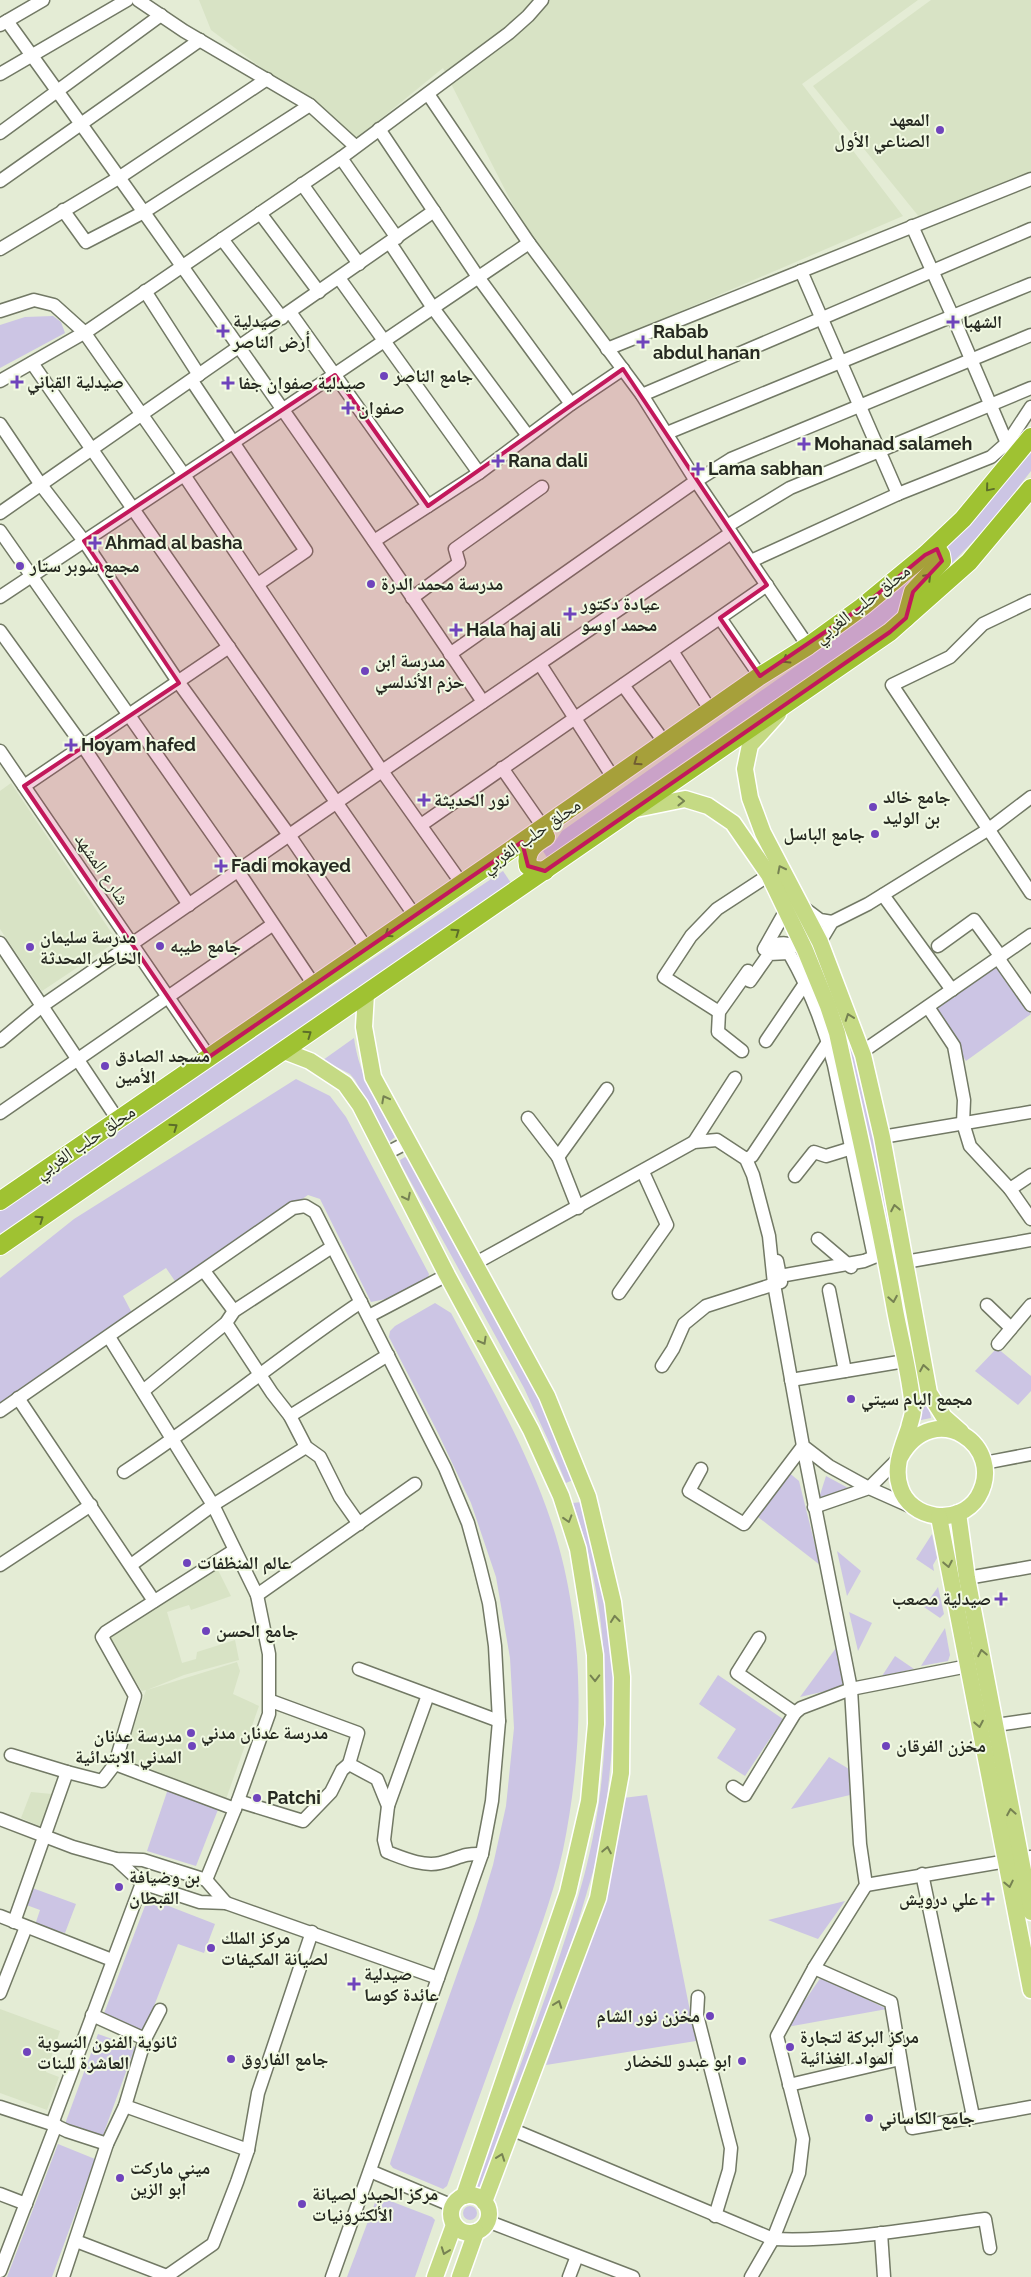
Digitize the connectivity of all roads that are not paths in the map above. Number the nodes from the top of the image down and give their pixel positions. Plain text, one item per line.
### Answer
1 (43, 0) edge
2 (127, 0) edge
3 (138, 0) edge
4 (542, 0) edge
5 (161, 16) junction
6 (3, 23) edge
7 (200, 40) junction
8 (32, 56) junction
9 (0, 74) edge
10 (267, 79) junction
11 (58, 91) junction
12 (428, 94) junction
13 (310, 104) junction
14 (81, 123) junction
15 (378, 129) junction
16 (0, 133) edge
17 (356, 146) junction
18 (341, 158) junction
19 (120, 177) junction
20 (1031, 179) edge
21 (0, 181) edge
22 (302, 184) junction
23 (63, 210) junction
24 (434, 211) junction
25 (144, 212) junction
26 (260, 213) junction
27 (912, 226) junction
28 (1031, 229) edge
29 (222, 239) junction
30 (393, 241) junction
31 (529, 242) junction
32 (0, 249) edge
33 (359, 264) junction
34 (182, 266) junction
35 (801, 271) junction
36 (933, 271) junction
37 (478, 277) junction
38 (339, 278) junction
39 (1031, 284) edge
40 (145, 291) junction
41 (319, 292) junction
42 (433, 308) junction
43 (0, 311) edge
44 (286, 315) junction
45 (953, 317) junction
46 (822, 318) junction
47 (84, 332) junction
48 (1031, 335) edge
49 (384, 342) junction
50 (239, 348) junction
51 (607, 349) junction
52 (970, 359) junction
53 (32, 362) junction
54 (841, 362) junction
55 (623, 369) junction
56 (335, 375) junction
57 (196, 378) junction
58 (0, 381) edge
59 (1031, 388) edge
60 (642, 394) junction
61 (571, 404) junction
62 (991, 404) junction
63 (861, 405) junction
64 (1031, 407) edge
65 (282, 410) junction
66 (142, 415) junction
67 (0, 424) edge
68 (667, 433) junction
69 (528, 436) junction
70 (1031, 437) edge
71 (1008, 442) junction
72 (233, 443) junction
73 (91, 450) junction
74 (880, 450) junction
75 (1012, 461) junction
76 (479, 473) junction
77 (184, 475) junction
78 (696, 481) junction
79 (41, 485) junction
80 (542, 487) dead end
81 (1031, 488) edge
82 (898, 494) junction
83 (428, 506) junction
84 (132, 509) junction
85 (1, 511) edge
86 (729, 530) junction
87 (0, 531) edge
88 (84, 541) junction
89 (374, 541) junction
90 (924, 555) junction
91 (752, 561) junction
92 (31, 576) junction
93 (258, 584) junction
94 (767, 586) junction
95 (0, 597) edge
96 (412, 598) junction
97 (1031, 601) edge
98 (720, 618) junction
99 (906, 618) junction
100 (0, 631) edge
101 (808, 646) junction
102 (230, 647) junction
103 (672, 651) junction
104 (450, 654) junction
105 (540, 664) junction
106 (760, 676) junction
107 (179, 683) junction
108 (623, 685) junction
109 (483, 702) junction
110 (788, 704) junction
111 (711, 711) junction
112 (129, 716) junction
113 (575, 718) junction
114 (665, 743) junction
115 (83, 746) junction
116 (0, 751) edge
117 (502, 768) junction
118 (382, 771) junction
119 (614, 778) junction
120 (24, 786) junction
121 (1031, 797) edge
122 (336, 803) junction
123 (573, 806) junction
124 (634, 809) junction
125 (420, 825) junction
126 (543, 827) junction
127 (989, 829) junction
128 (289, 836) junction
129 (238, 871) junction
130 (545, 871) junction
131 (1026, 874) edge
132 (769, 875) junction
133 (462, 884) junction
134 (1031, 893) edge
135 (883, 895) junction
136 (189, 905) junction
137 (793, 907) junction
138 (414, 916) junction
139 (832, 922) junction
140 (272, 925) junction
141 (1031, 936) edge
142 (820, 942) junction
143 (0, 943) edge
144 (132, 944) junction
145 (938, 946) dead end
146 (765, 948) junction
147 (367, 949) junction
148 (805, 950) junction
149 (999, 958) junction
150 (744, 978) junction
151 (806, 982) junction
152 (314, 985) junction
153 (952, 990) junction
154 (366, 994) junction
155 (169, 998) junction
156 (1031, 1005) edge
157 (42, 1006) junction
158 (928, 1007) junction
159 (719, 1012) junction
160 (0, 1040) edge
161 (766, 1041) dead end
162 (828, 1042) junction
163 (284, 1051) junction
164 (742, 1051) dead end
165 (862, 1052) junction
166 (209, 1057) junction
167 (79, 1060) junction
168 (735, 1078) dead end
169 (607, 1089) dead end
170 (1031, 1112) edge
171 (0, 1113) edge
172 (528, 1118) dead end
173 (118, 1120) junction
174 (964, 1123) junction
175 (882, 1137) junction
176 (408, 1142) junction
177 (694, 1142) junction
178 (852, 1148) junction
179 (385, 1154) junction
180 (558, 1158) junction
181 (746, 1159) junction
182 (643, 1172) junction
183 (1031, 1175) edge
184 (796, 1176) dead end
185 (1010, 1189) junction
186 (0, 1201) edge
187 (578, 1208) junction
188 (1031, 1219) edge
189 (765, 1223) junction
190 (818, 1239) dead end
191 (1031, 1240) edge
192 (0, 1246) edge
193 (332, 1247) junction
194 (905, 1262) junction
195 (474, 1264) junction
196 (887, 1264) junction
197 (851, 1267) junction
198 (204, 1271) junction
199 (447, 1275) junction
200 (774, 1284) junction
201 (829, 1290) dead end
202 (619, 1293) dead end
203 (361, 1302) junction
204 (987, 1305) dead end
205 (1031, 1305) edge
206 (234, 1311) junction
207 (369, 1316) junction
208 (226, 1323) junction
209 (1011, 1328) junction
210 (109, 1337) junction
211 (998, 1344) dead end
212 (388, 1355) junction
213 (905, 1361) junction
214 (662, 1366) dead end
215 (845, 1371) junction
216 (259, 1374) junction
217 (791, 1380) junction
218 (143, 1391) junction
219 (18, 1398) junction
220 (0, 1411) edge
221 (290, 1416) junction
222 (966, 1437) junction
223 (173, 1440) junction
224 (803, 1446) junction
225 (306, 1447) junction
226 (1031, 1454) edge
227 (900, 1457) junction
228 (984, 1463) junction
229 (701, 1469) dead end
230 (124, 1472) dead end
231 (415, 1484) dead end
232 (584, 1487) junction
233 (869, 1488) junction
234 (561, 1496) junction
235 (91, 1505) junction
236 (213, 1505) junction
237 (814, 1507) junction
238 (918, 1510) junction
239 (958, 1513) junction
240 (939, 1517) junction
241 (359, 1524) junction
242 (234, 1551) junction
243 (0, 1565) edge
244 (131, 1565) junction
245 (1031, 1567) edge
246 (967, 1578) junction
247 (257, 1595) junction
248 (154, 1601) junction
249 (759, 1638) dead end
250 (968, 1666) junction
251 (359, 1669) dead end
252 (851, 1689) junction
253 (428, 1695) junction
254 (270, 1701) junction
255 (795, 1713) junction
256 (1031, 1720) edge
257 (499, 1721) junction
258 (996, 1725) junction
259 (11, 1755) dead end
260 (115, 1764) junction
261 (349, 1764) junction
262 (67, 1772) junction
263 (733, 1787) dead end
264 (236, 1805) junction
265 (388, 1806) junction
266 (0, 1819) edge
267 (43, 1835) junction
268 (482, 1854) junction
269 (1018, 1859) edge
270 (116, 1860) junction
271 (922, 1874) junction
272 (206, 1880) junction
273 (142, 1883) junction
274 (866, 1885) junction
275 (226, 1903) junction
276 (1030, 1906) edge
277 (0, 1916) edge
278 (20, 1924) junction
279 (312, 1932) junction
280 (112, 1960) junction
281 (814, 1968) junction
282 (438, 1978) junction
283 (1031, 1990) edge
284 (0, 1993) edge
285 (698, 1997) dead end
286 (160, 2010) dead end
287 (92, 2015) junction
288 (145, 2040) junction
289 (900, 2059) junction
290 (789, 2085) junction
291 (125, 2106) junction
292 (0, 2107) edge
293 (1031, 2107) edge
294 (973, 2116) junction
295 (54, 2125) junction
296 (511, 2130) junction
297 (106, 2144) junction
298 (248, 2150) junction
299 (370, 2171) junction
300 (0, 2194) edge
301 (458, 2201) junction
302 (484, 2202) junction
303 (26, 2204) junction
304 (715, 2216) junction
305 (454, 2225) junction
306 (482, 2226) junction
307 (881, 2233) junction
308 (772, 2239) junction
309 (76, 2241) junction
310 (990, 2248) dead end
311 (577, 2256) junction
312 (0, 2270) edge
313 (63, 2277) edge
314 (332, 2277) edge
315 (435, 2277) edge
316 (460, 2277) edge
317 (569, 2277) edge
318 (633, 2277) edge
319 (751, 2277) edge
320 (884, 2277) edge

1 - 6 street
2 - 8 street
3 - 5 street
4 - 12 street
5 - 7 street
5 - 11 street
6 - 8 street
7 - 10 street
7 - 14 street
8 - 9 street
8 - 11 street
10 - 13 street
10 - 19 street
11 - 14 street
11 - 16 street
12 - 15 street
12 - 31 street
13 - 17 street
13 - 25 street
14 - 19 street
14 - 21 street
15 - 17 street
15 - 24 street
17 - 18 street
18 - 22 street
18 - 30 street
19 - 23 street
19 - 25 street
20 - 27 street
22 - 26 street
22 - 33 street
23 - 25 street
23 - 32 street
24 - 30 street
24 - 37 street
25 - 34 street
26 - 29 street
26 - 41 street
27 - 35 street
27 - 36 street
28 - 36 street
29 - 34 street
29 - 44 street
30 - 33 street
30 - 42 street
31 - 37 street
31 - 51 street
33 - 38 street
34 - 40 street
34 - 50 street
35 - 46 street
35 - 51 street
36 - 45 street
36 - 46 street
37 - 42 street
37 - 61 street
38 - 41 street
38 - 49 street
39 - 45 street
40 - 47 street
40 - 57 street
41 - 44 street
42 - 49 street
42 - 69 street
43 - 47 street
44 - 50 street
44 - 56 street
45 - 52 street
45 - 54 street
46 - 54 street
46 - 60 street
47 - 53 street
47 - 66 street
48 - 52 street
49 - 56 street
49 - 76 street
50 - 57 street
50 - 65 street
51 - 55 street
52 - 62 street
52 - 63 street
53 - 58 street
53 - 73 street
54 - 63 street
54 - 68 street
55 - 60 street
55 - 61 street
56 - 65 street
56 - 83 street
57 - 66 street
57 - 72 street
59 - 62 street
60 - 68 street
61 - 69 street
62 - 71 street
62 - 74 street
63 - 74 street
63 - 78 street
64 - 71 street
65 - 72 street
65 - 89 street
66 - 73 street
66 - 77 street
67 - 79 street
68 - 78 street
69 - 76 street
70 - 75 highway, محلق حلب الغربي
71 - 75 street
71 - 82 street
72 - 77 street
72 - 93 street
73 - 79 street
73 - 84 street
74 - 82 street
74 - 86 street
75 -> 90 highway, محلق حلب الغربي
76 - 83 street
77 - 84 street
77 - 93 street
78 - 86 street
78 - 104 street
79 - 85 street
79 - 88 street
80 - 96 street
81 - 99 highway, محلق حلب الغربي
82 - 91 street
83 - 89 street
84 - 88 street
84 - 102 street
86 - 91 street
86 - 105 street
87 - 92 street
88 - 92 street
88 - 107 street
89 - 96 street
99 -> 90 highway
90 - 101 highway, محلق حلب الغربي
91 - 94 street
92 - 95 street
92 - 112 street
93 - 118 street
94 - 98 street
94 - 101 street
96 - 104 street
97 - 127 street
98 - 103 street
98 - 106 street
99 - 110 highway, محلق حلب الغربي
100 - 115 street
101 -> 106 highway, محلق حلب الغربي
102 - 107 street
102 - 122 street
103 - 108 street
103 - 111 street
104 - 109 street
105 - 109 street
105 - 113 street
106 - 111 highway, محلق حلب الغربي
107 - 112 street
107 - 128 street
108 - 113 street
108 - 114 street
109 - 118 street
110 - 124 highway, محلق حلب الغربي
137 -> 110 main road
111 - 114 highway, محلق حلب الغربي
112 - 115 street
112 - 129 street
113 - 117 street
113 - 119 street
114 -> 119 highway, محلق حلب الغربي
115 - 120 street
115 - 136 street
116 - 120 street, شارع المشهد
117 - 125 street
117 - 126 street
118 - 122 street
118 - 125 street
119 - 123 highway, محلق حلب الغربي
120 - 144 street, شارع المشهد
121 - 127 street
122 - 128 street
122 - 138 street
123 - 126 highway, محلق حلب الغربي
123 - 130 highway
124 - 130 highway, محلق حلب الغربي
124 -> 132 main road
125 - 133 street
126 - 133 highway, محلق حلب الغربي
127 - 131 street
127 - 135 street
128 - 129 street
128 - 147 street
129 - 136 street
129 - 140 street
154 -> 130 highway, محلق حلب الغربي
131 - 134 street
132 - 137 main road
132 - 159 street
133 - 138 highway, محلق حلب الغربي
135 - 139 street
135 - 153 street
136 - 144 street
137 - 139 street
137 - 142 main road
137 - 146 street
137 - 148 main road
138 -> 147 highway, محلق حلب الغربي
139 - 142 street
140 - 152 street
140 - 155 street
141 - 149 street
142 - 148 street
165 -> 142 main road
143 - 157 street
144 - 155 street, شارع المشهد
144 - 157 street
145 - 149 street
146 - 148 street
146 - 150 street
147 - 152 highway, محلق حلب الغربي
148 - 196 main road
149 - 153 street
149 - 156 street
150 - 151 street
150 - 159 street
151 - 161 street
151 - 162 street
152 - 166 highway, محلق حلب الغربي
153 - 158 street
163 -> 154 highway, محلق حلب الغربي
176 -> 154 main road
155 - 166 street, شارع المشهد
155 - 167 street
157 - 160 street
157 - 167 street
158 - 165 street
158 - 174 street
159 - 164 street
162 - 178 street
162 - 181 street
163 - 179 main road
192 -> 163 highway, محلق حلب الغربي
165 - 175 main road
166 - 173 highway, محلق حلب الغربي
167 - 171 street
167 - 173 street
168 - 177 street
169 - 180 street
170 - 174 street
172 - 180 street
173 - 186 highway, محلق حلب الغربي
174 - 175 street
174 - 185 street
194 -> 175 main road
176 - 179 street
176 - 195 main road
177 - 181 street
177 - 182 street
178 - 184 street
178 - 197 street
179 -> 199 main road
180 - 187 street
181 - 189 street
182 - 187 street
182 - 202 street
183 - 185 street
185 - 188 street
187 - 195 street
189 - 197 street
189 - 200 street
190 - 197 street
191 - 194 street
193 - 198 street
193 - 203 street
193 - 206 street
222 -> 194 main road
195 - 232 main road
196 - 197 street
196 -> 213 main road
197 - 200 street
198 - 206 street
198 - 210 street
199 - 207 street
199 -> 234 main road
200 - 214 street
200 - 217 street
201 - 215 street
203 - 207 street
203 - 216 street
204 - 209 street
205 - 209 street
206 - 208 street
207 - 212 street
208 - 216 street
208 - 218 street
209 - 211 street
210 - 218 street
210 - 219 street
212 - 221 street
212 - 257 street
213 - 215 street
213 - 227 main road
215 - 217 street
216 - 221 street
216 - 223 street
217 - 224 street
218 - 223 street
219 - 220 street
219 - 235 street
221 - 225 street
222 - 227 main road
222 - 228 main road
223 - 230 street
223 - 236 street
224 - 229 street
224 - 233 street
224 - 237 street
225 - 236 street
225 - 241 street
226 - 228 street
227 - 233 street
227 - 238 main road
228 - 239 main road
231 - 241 street
232 - 234 main road
296 -> 232 main road
233 - 237 street
233 - 238 street
234 -> 301 main road
235 - 243 street
235 - 244 street
236 - 242 street
236 - 244 street
237 - 252 street
238 - 240 main road
239 - 240 main road
239 - 246 main road
240 -> 250 main road
241 - 247 street
242 - 247 street
242 - 248 street
244 - 248 street
245 - 246 street
258 -> 246 main road
247 - 254 street
248 - 260 street
249 - 255 street
250 - 252 street
250 -> 269 main road
251 - 253 street
252 - 255 street
252 - 274 street
253 - 257 street
253 - 265 street
254 - 261 street
254 - 264 street
255 - 263 street
256 - 258 street
257 - 268 street
269 -> 258 main road
259 - 262 street
260 - 262 street
260 - 264 street
261 - 264 street
261 - 265 street
262 - 267 street
264 - 272 street
265 - 268 street
266 - 267 street
267 - 270 street
267 - 278 street
268 - 282 street
269 - 271 street
269 - 276 main road
269 -> 283 main road
270 - 272 street
270 - 273 street
271 - 274 street
271 - 294 street
272 - 275 street
273 - 275 street
273 - 280 street
274 - 281 street
275 - 279 street
277 - 278 street
278 - 280 street
278 - 284 street
279 - 282 street
279 - 298 street
280 - 287 street
281 - 289 street
281 - 290 street
282 - 299 street
285 - 304 street
286 - 288 street
287 - 288 street
287 - 295 street
288 - 291 street
289 - 290 street
289 - 294 street
290 - 308 street
291 - 297 street
291 - 298 street
292 - 295 street
293 - 294 street
295 - 297 street
295 - 303 street
302 -> 296 main road
296 - 304 street
297 - 309 street
298 - 309 street
299 - 301 street
299 - 314 street
300 - 303 street
301 - 302 main road
301 - 305 main road
302 - 306 main road
303 - 312 street
304 - 308 street
305 - 306 main road
305 -> 315 main road
306 - 311 street
306 - 316 main road
307 - 308 street
307 - 310 street
307 - 320 street
308 - 319 street
309 - 313 street
311 - 317 street
311 - 318 street

